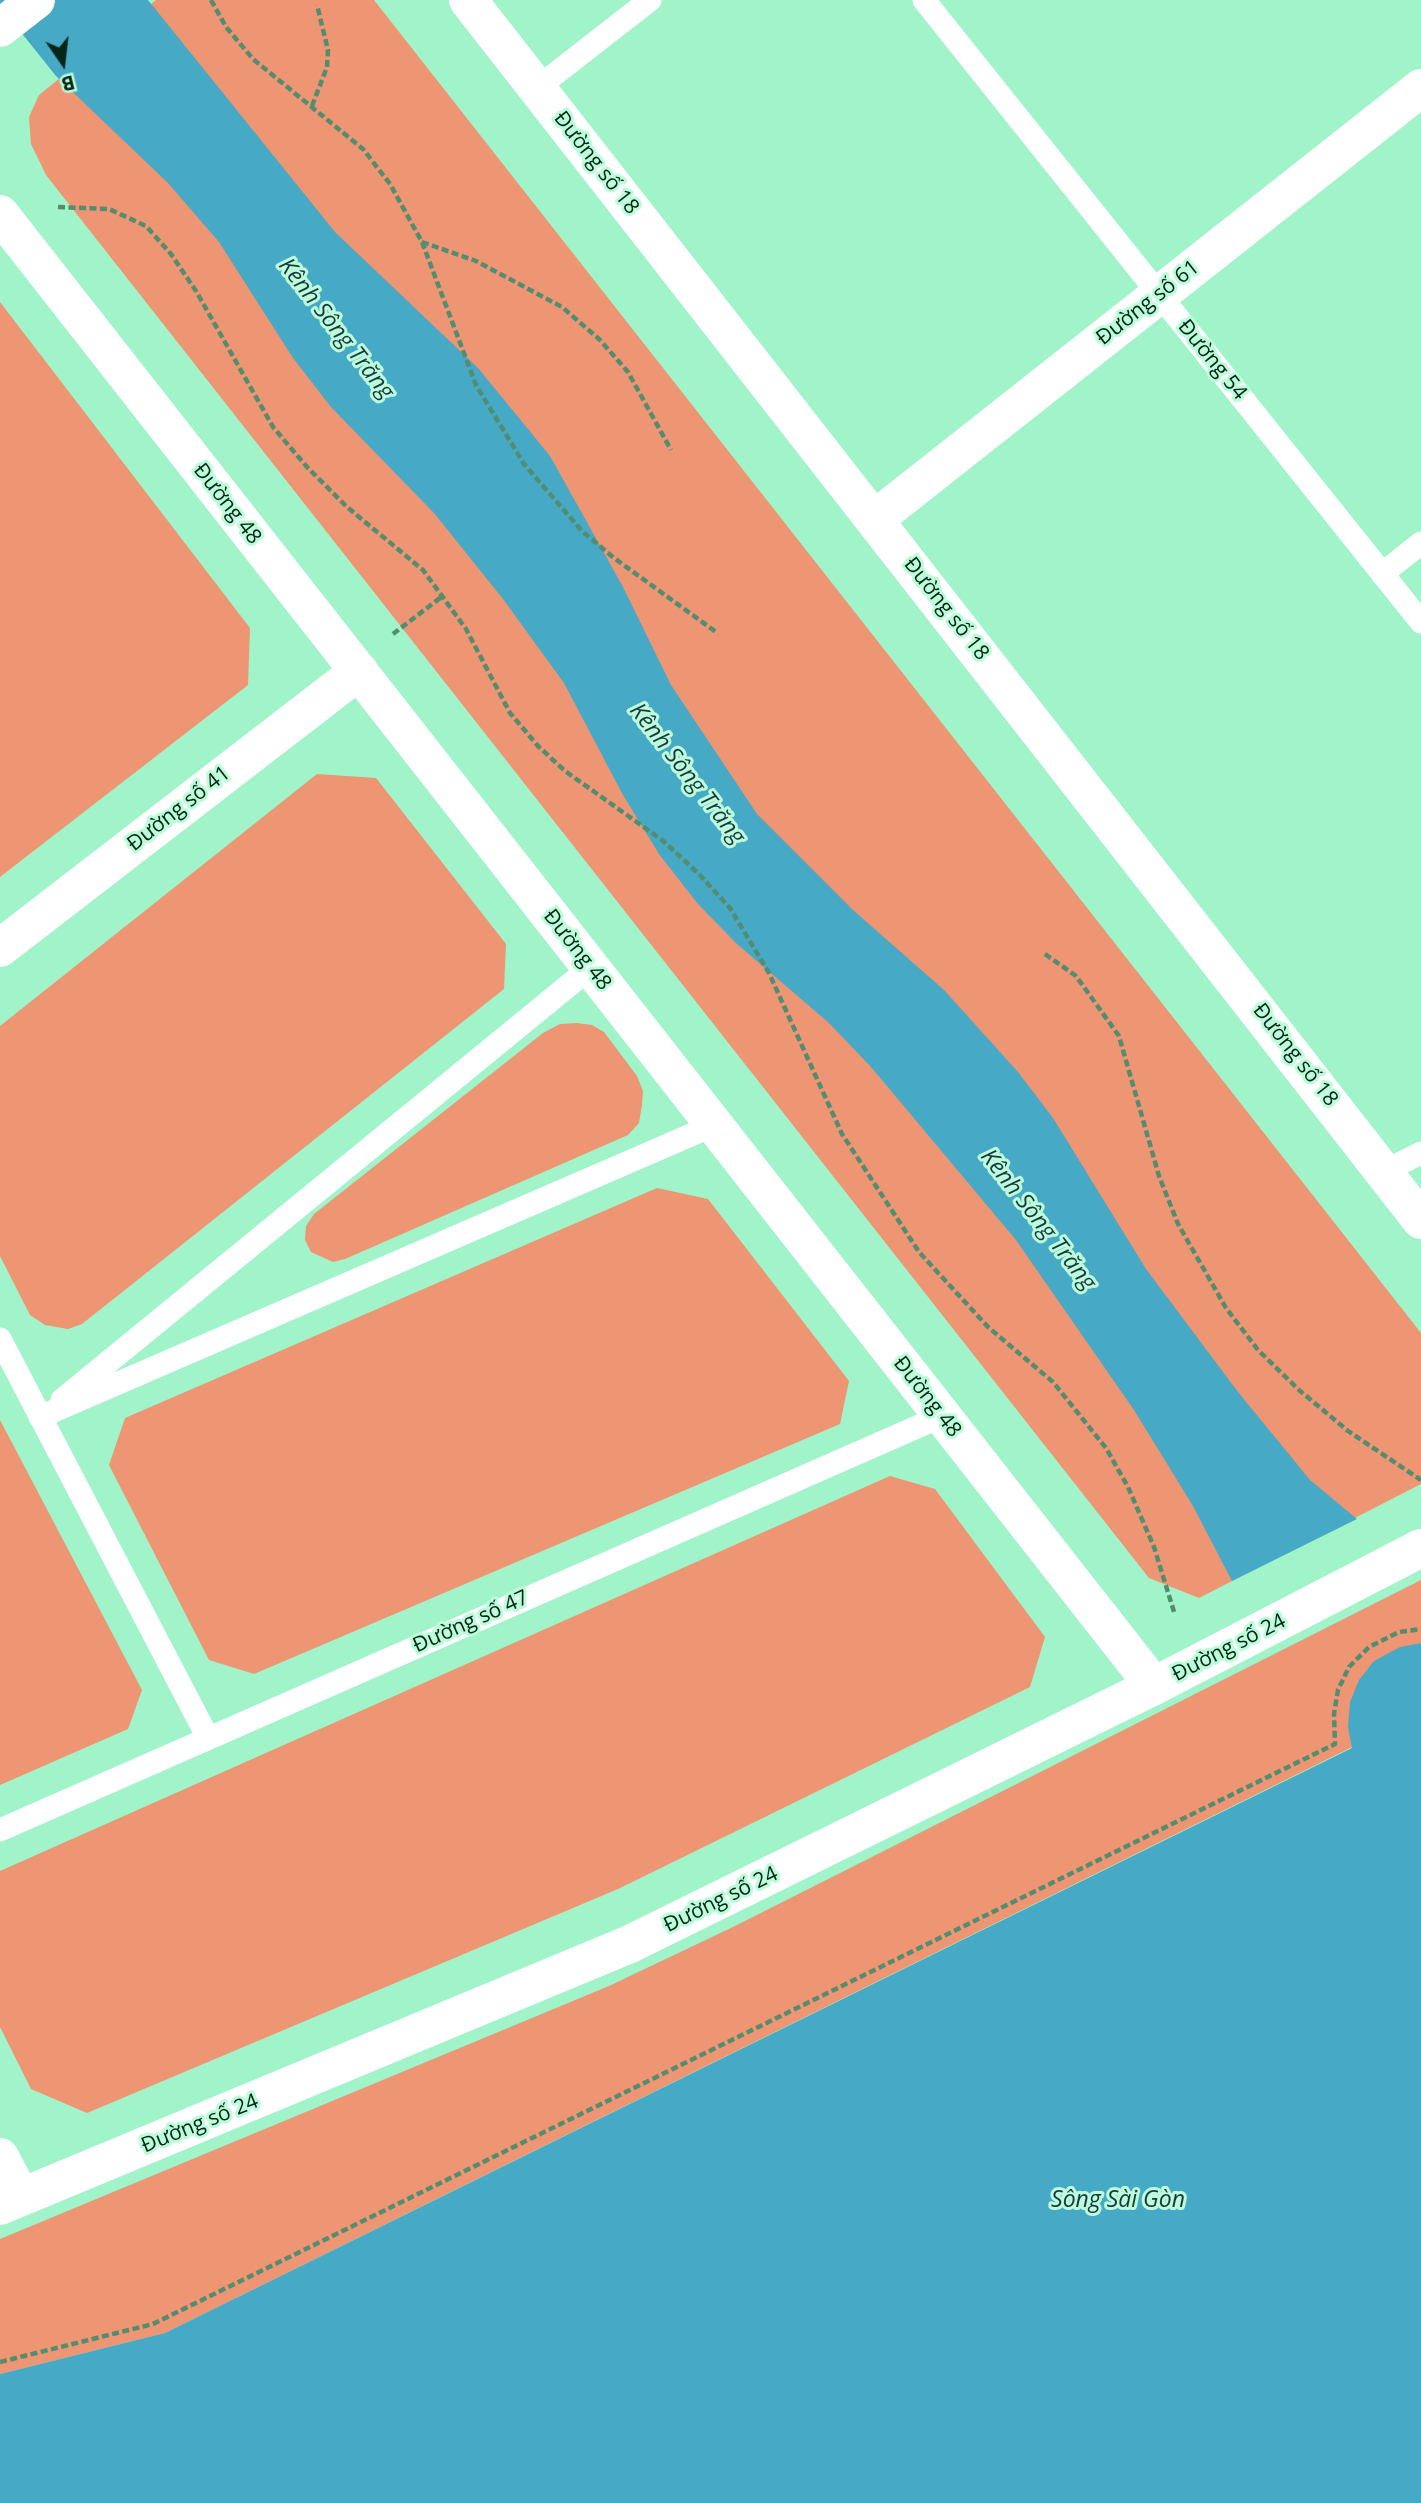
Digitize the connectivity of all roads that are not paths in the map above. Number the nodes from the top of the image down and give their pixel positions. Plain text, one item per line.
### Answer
1 (36, 0) edge
2 (468, 0) edge
3 (650, 0) edge
4 (924, 0) edge
5 (0, 28) edge
6 (537, 88) junction
7 (1421, 89) edge
8 (0, 214) edge
9 (1159, 294) junction
10 (875, 519) junction
11 (1421, 543) edge
12 (1382, 574) junction
13 (1421, 622) edge
14 (359, 671) junction
15 (0, 947) edge
16 (590, 968) junction
17 (714, 1125) junction
18 (1421, 1153) edge
19 (1385, 1171) junction
20 (1421, 1220) edge
21 (0, 1339) edge
22 (942, 1416) junction
23 (40, 1417) junction
24 (1421, 1548) edge
25 (1154, 1686) junction
26 (208, 1738) junction
27 (0, 1830) edge
28 (0, 2157) edge
29 (11, 2202) edge

1 - 5 street
2 - 6 street, Đường số 18
3 - 6 lane
4 - 9 lane, Đường 54
6 - 10 street, Đường số 18
7 - 9 street, Đường số 61
8 - 14 street, Đường 48
9 - 10 street, Đường số 61
9 - 12 lane, Đường 54
10 - 19 street, Đường số 18
11 - 12 lane
12 - 13 lane, Đường 54
14 - 15 street, Đường số 41
14 - 16 street, Đường 48
16 - 17 street, Đường 48
16 - 23 lane
17 - 22 street, Đường 48
17 - 23 lane
18 - 19 lane
19 - 20 street, Đường số 18
21 - 23 lane
22 - 25 street, Đường 48
22 - 26 lane, Đường số 47
23 - 26 lane
24 - 25 street, Đường số 24
25 - 29 street, Đường số 24
26 - 27 lane, Đường số 47
28 - 29 street

